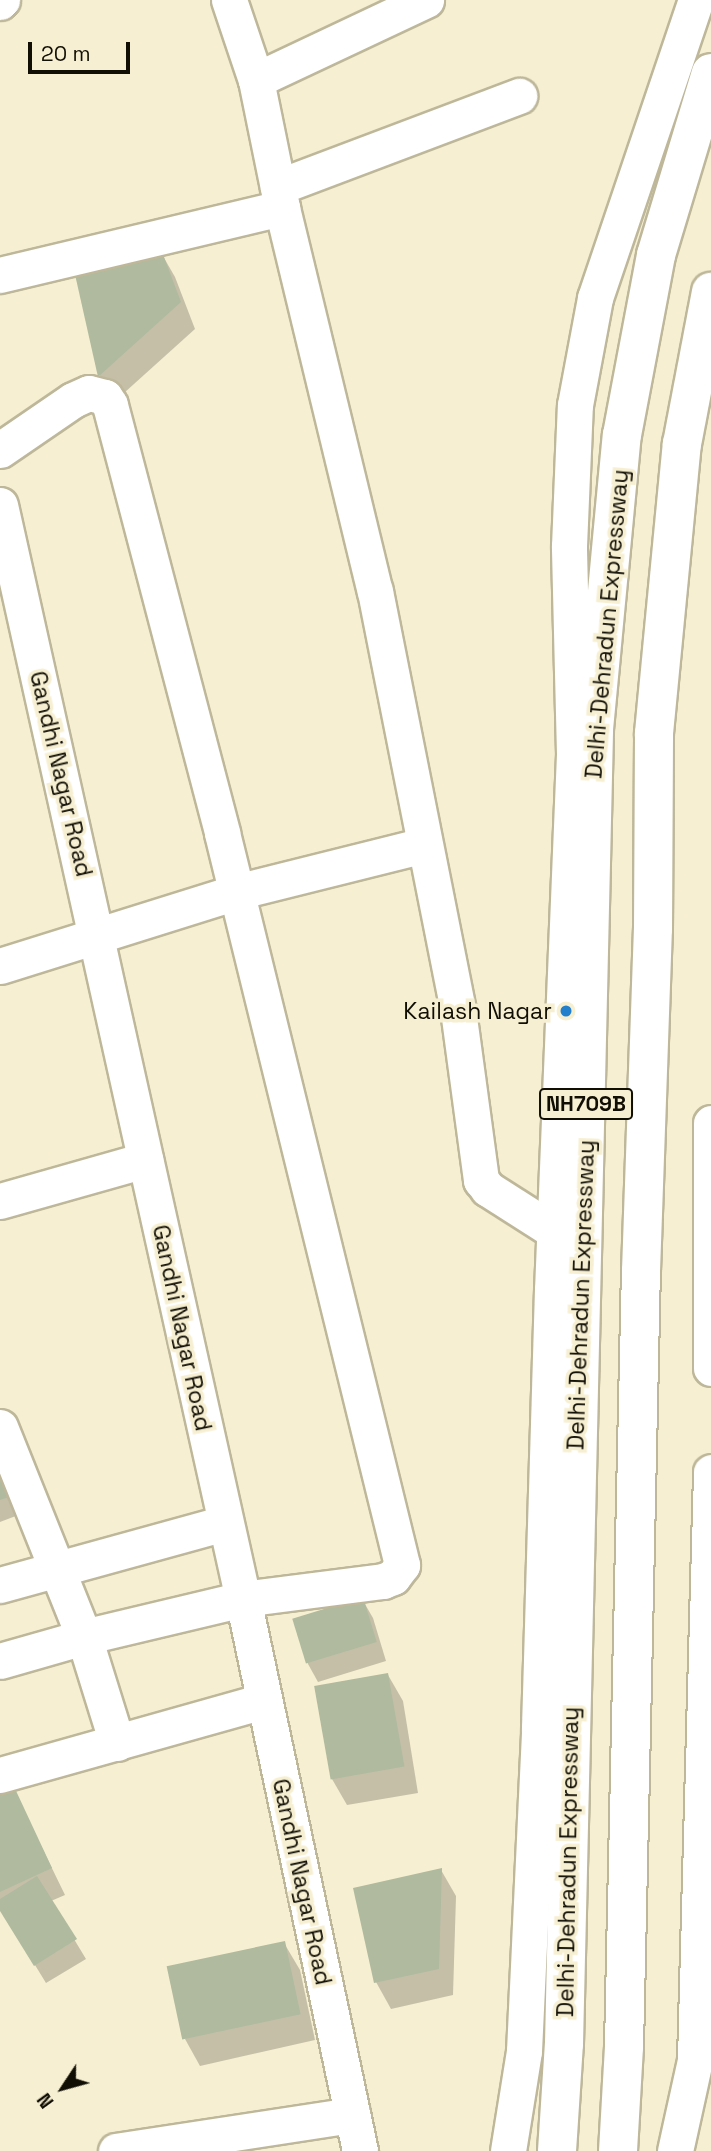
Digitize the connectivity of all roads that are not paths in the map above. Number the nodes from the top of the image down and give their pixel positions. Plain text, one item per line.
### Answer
1 (229, 0) edge
2 (426, 0) edge
3 (696, 0) edge
4 (711, 74) edge
5 (257, 80) junction
6 (519, 96) dead end
7 (280, 197) junction
8 (0, 275) edge
9 (711, 292) edge
10 (0, 450) edge
11 (0, 505) edge
12 (424, 845) junction
13 (236, 892) junction
14 (96, 934) junction
15 (0, 966) edge
16 (711, 1123) edge
17 (145, 1160) junction
18 (0, 1201) edge
19 (554, 1231) junction
20 (710, 1248) edge
21 (711, 1368) edge
22 (0, 1427) edge
23 (711, 1472) edge
24 (225, 1523) junction
25 (57, 1567) junction
26 (0, 1585) edge
27 (243, 1599) junction
28 (84, 1637) junction
29 (0, 1661) edge
30 (263, 1702) junction
31 (117, 1743) junction
32 (0, 1775) edge
33 (352, 2115) junction
34 (116, 2151) edge
35 (360, 2151) edge
36 (508, 2151) edge
37 (557, 2151) edge
38 (618, 2151) edge
39 (675, 2151) edge

1 - 5 street
2 - 5 street
3 - 19 street
4 - 37 highway, Delhi-Dehradun Expressway / NH709B
5 - 7 street
6 - 7 street
7 - 8 street
7 - 12 street
9 - 38 highway, NH709B
10 - 13 street
11 - 14 street, Gandhi Nagar Road
12 - 13 street
12 - 19 street
13 - 14 street
13 - 27 street
14 - 15 street
14 - 17 street, Gandhi Nagar Road
16 - 20 street
17 - 18 street
17 - 24 street, Gandhi Nagar Road
19 - 36 street
20 - 21 street
22 - 25 street
23 - 39 street
24 - 25 street
24 - 27 street, Gandhi Nagar Road
25 - 26 street
25 - 28 street
27 - 28 street
27 - 30 street, Gandhi Nagar Road
28 - 29 street
28 - 31 street
30 - 31 street
30 - 33 street, Gandhi Nagar Road
31 - 32 street
33 - 34 street
33 - 35 street, Gandhi Nagar Road

